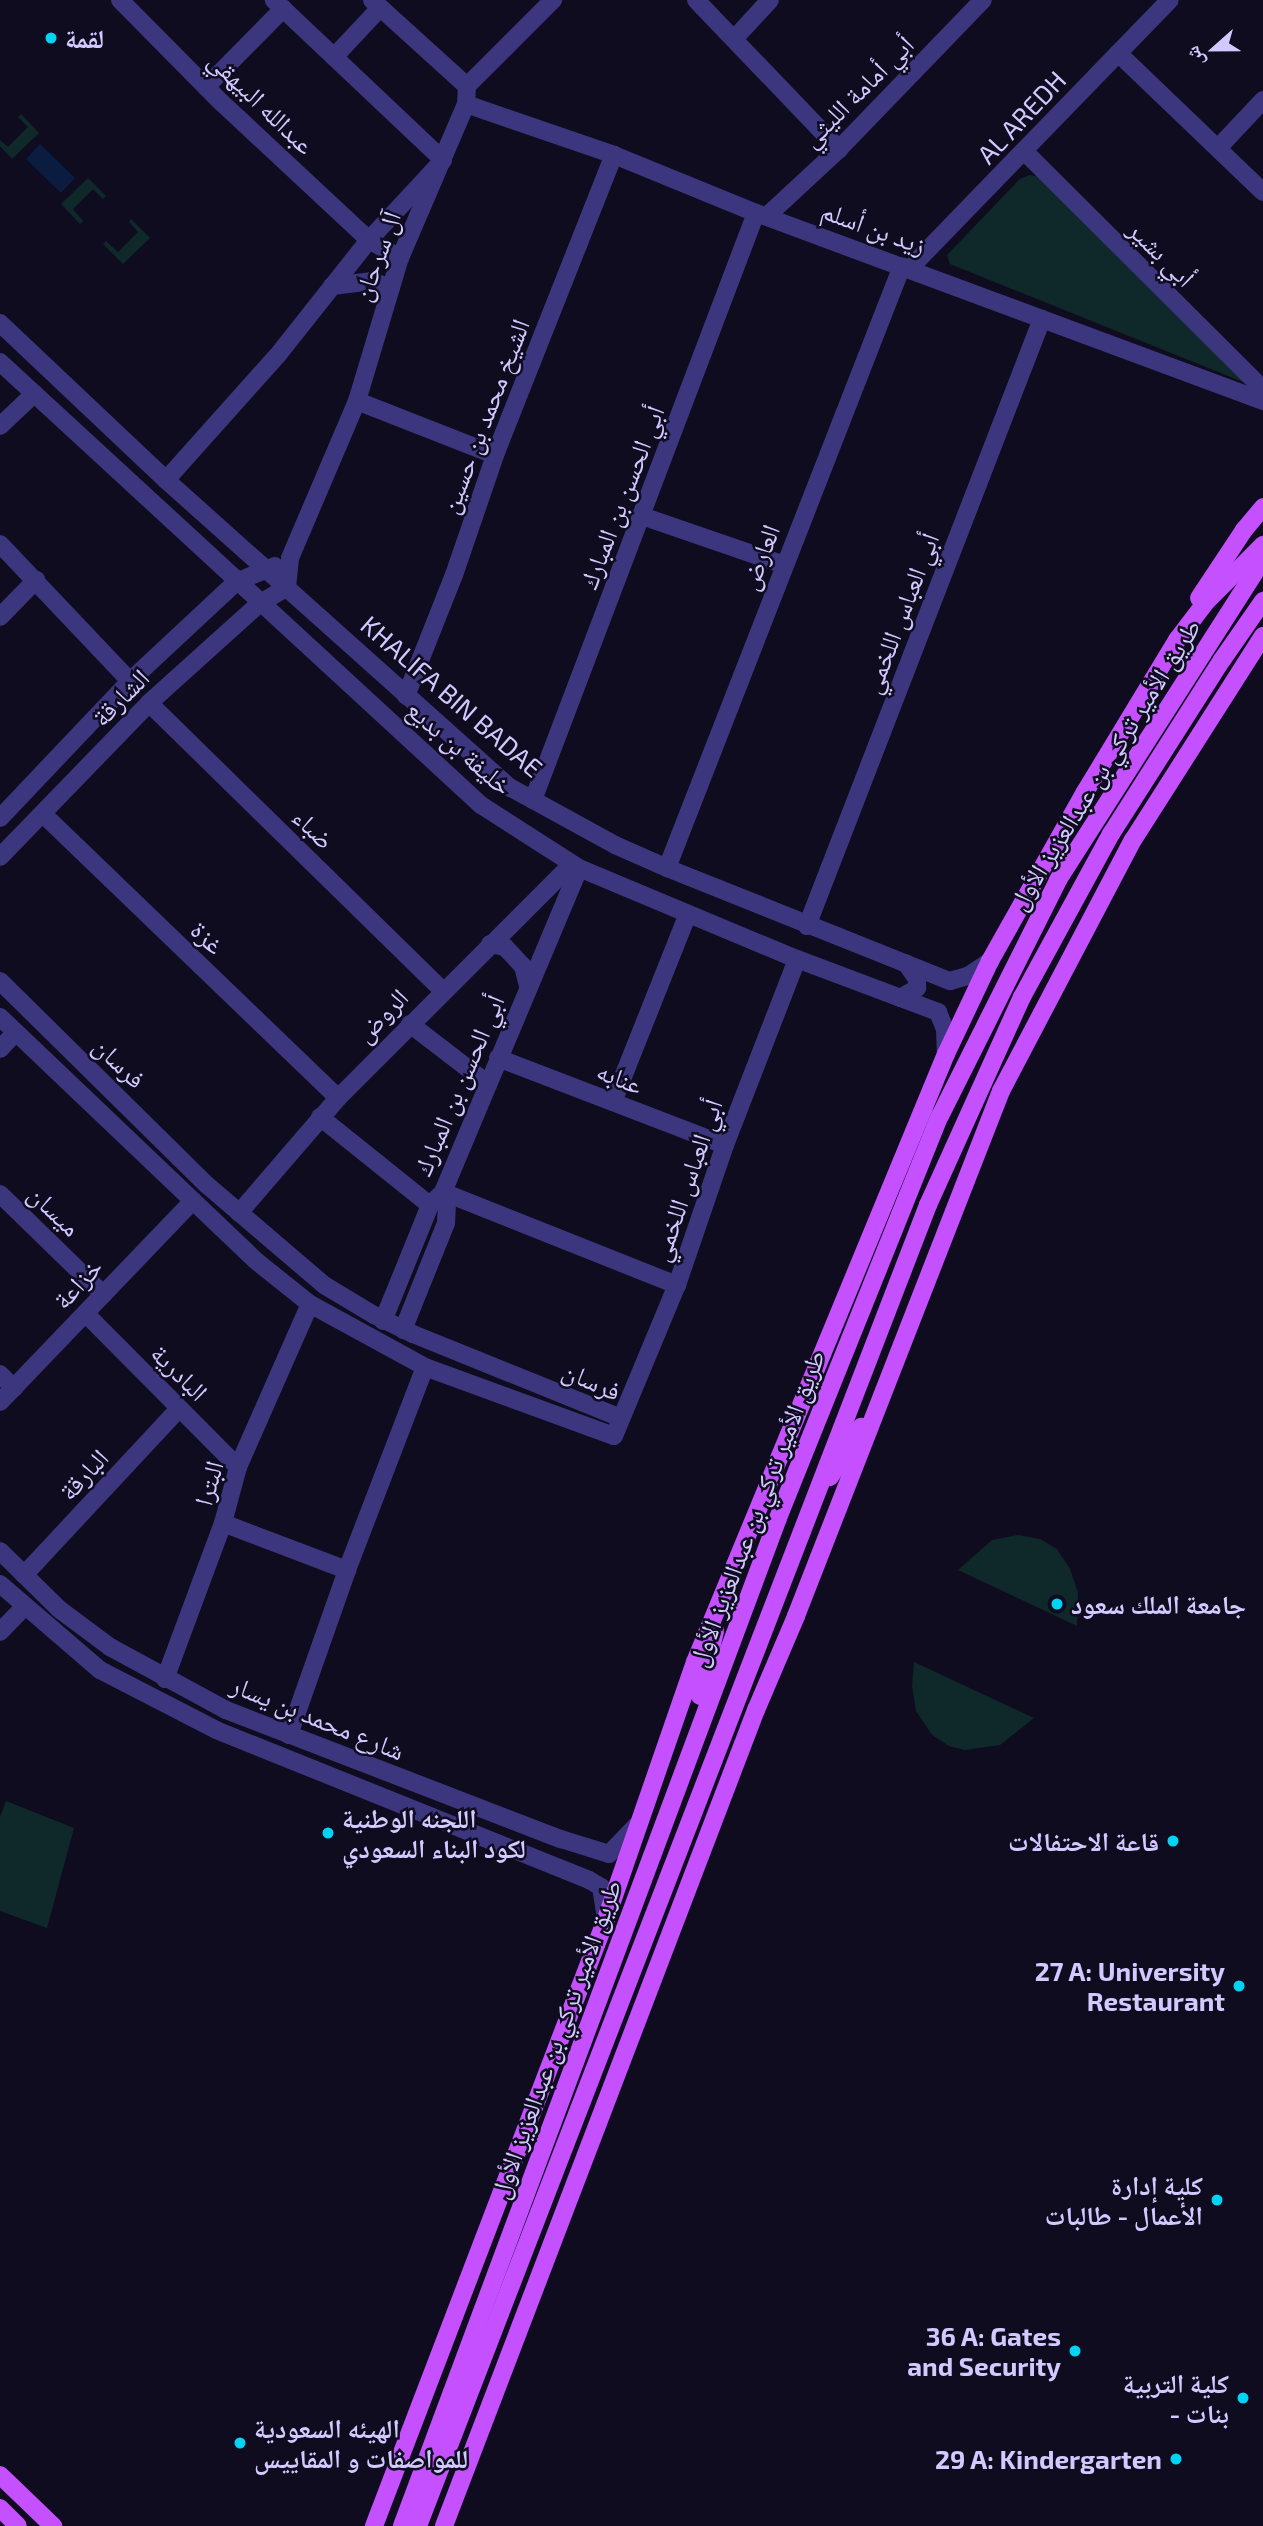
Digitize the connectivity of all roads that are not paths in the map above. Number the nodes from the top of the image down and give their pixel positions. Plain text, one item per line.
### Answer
1 (553, 0) edge
2 (696, 0) edge
3 (770, 0) edge
4 (983, 0) edge
5 (1170, 0) edge
6 (125, 2) edge
7 (376, 4) edge
8 (279, 5) edge
9 (734, 38) junction
10 (1118, 53) junction
11 (334, 57) junction
12 (206, 87) junction
13 (466, 95) junction
14 (1263, 100) edge
15 (1218, 148) junction
16 (839, 149) junction
17 (1025, 152) junction
18 (614, 155) junction
19 (443, 160) junction
20 (1263, 192) edge
21 (762, 215) junction
22 (369, 240) junction
23 (400, 258) junction
24 (906, 267) junction
25 (332, 286) junction
26 (391, 288) junction
27 (1042, 319) junction
28 (0, 323) edge
29 (0, 362) edge
30 (1263, 389) edge
31 (34, 394) junction
32 (356, 401) junction
33 (1263, 401) edge
34 (0, 426) edge
35 (495, 455) junction
36 (166, 480) junction
37 (1263, 507) edge
38 (642, 516) junction
39 (0, 544) edge
40 (1263, 545) edge
41 (290, 558) junction
42 (1263, 559) edge
43 (784, 565) junction
44 (268, 570) junction
45 (36, 580) junction
46 (236, 582) junction
47 (287, 587) junction
48 (1263, 601) edge
49 (259, 604) junction
50 (0, 617) edge
51 (1263, 636) edge
52 (1177, 640) junction
53 (130, 681) junction
54 (407, 696) junction
55 (149, 703) junction
56 (533, 800) junction
57 (43, 814) junction
58 (0, 818) edge
59 (0, 857) edge
60 (575, 866) junction
61 (667, 868) junction
62 (688, 914) junction
63 (807, 926) junction
64 (490, 944) junction
65 (797, 959) junction
66 (990, 961) junction
67 (906, 963) junction
68 (0, 981) edge
69 (528, 986) junction
70 (442, 990) junction
71 (900, 998) junction
72 (0, 1017) edge
73 (410, 1024) junction
74 (16, 1032) junction
75 (0, 1049) edge
76 (946, 1054) junction
77 (498, 1058) junction
78 (487, 1083) junction
79 (338, 1098) junction
80 (613, 1102) junction
81 (320, 1117) junction
82 (724, 1145) junction
83 (443, 1192) junction
84 (0, 1194) edge
85 (193, 1201) junction
86 (430, 1205) junction
87 (239, 1213) junction
88 (677, 1285) junction
89 (103, 1294) junction
90 (310, 1304) junction
91 (86, 1314) junction
92 (393, 1325) junction
93 (381, 1341) junction
94 (425, 1367) junction
95 (0, 1374) edge
96 (14, 1388) junction
97 (0, 1402) edge
98 (179, 1409) junction
99 (874, 1411) junction
100 (621, 1418) junction
101 (238, 1467) junction
102 (807, 1513) junction
103 (223, 1523) junction
104 (0, 1551) edge
105 (347, 1570) junction
106 (24, 1575) junction
107 (0, 1584) edge
108 (719, 1603) junction
109 (24, 1607) junction
110 (0, 1632) edge
111 (164, 1679) junction
112 (289, 1735) junction
113 (690, 1752) junction
114 (639, 1822) junction
115 (561, 1839) junction
116 (554, 1867) junction
117 (606, 1919) junction
118 (0, 2475) edge
119 (0, 2508) edge
120 (18, 2526) edge
121 (53, 2526) edge
122 (374, 2526) edge
123 (401, 2526) edge
124 (418, 2526) edge
125 (444, 2526) edge

1 - 13 street, آل سرحان
2 - 9 street
3 - 9 street
4 - 16 street, أبي أمامة الليثي
5 - 10 street, AL AREDH
6 - 12 street, عبدالله البيهقي
7 - 11 street
7 - 13 street
8 - 11 street
8 - 12 street
9 - 16 street
10 - 15 street
10 - 17 street, AL AREDH
11 - 19 street
12 - 22 street, عبدالله البيهقي
13 - 18 street, زيد بن أسلم
13 - 19 street, آل سرحان
14 - 15 street
15 - 20 street
16 - 21 street, أبي أمامة الليثي
17 - 24 street, AL AREDH
17 - 30 street, أبي بشير
18 - 21 street, زيد بن أسلم
18 - 35 street, الشيخ محمد بن حسين
19 - 22 street
19 - 23 street, آل سرحان
21 - 24 street, زيد بن أسلم
21 - 38 street, أبي الحسن بن المبارك
22 - 23 street, عبدالله البيهقي
22 - 25 street
23 - 26 street, آل سرحان
24 - 27 street, زيد بن أسلم
24 - 43 street, العارض
25 - 26 street
25 - 36 street
26 - 32 street, آل سرحان
27 - 33 street, زيد بن أسلم
27 - 63 street, أبي العباس اللخمي
28 - 36 street, KHALIFA BIN BADAE
29 - 31 street, خليفة بن بديع
31 - 34 street
31 - 46 street, خليفة بن بديع
32 - 35 street
32 - 41 street, آل سرحان
35 - 54 street, الشيخ محمد بن حسين
36 - 44 street, KHALIFA BIN BADAE
37 - 52 main road
38 - 43 street
38 - 56 street, أبي الحسن بن المبارك
39 - 45 street
40 - 52 main road
41 - 44 street
41 - 47 street, آل سرحان
42 - 113 main road, طريق الأمير تركي بن عبدالعزيز الأول
43 - 61 street, العارض
44 - 46 street, الشارقة
44 - 47 street, KHALIFA BIN BADAE
45 - 50 street
45 - 53 street
46 - 49 street, خليفة بن بديع
46 - 53 street, الشارقة
47 - 49 street, الشارقة
47 - 54 street, KHALIFA BIN BADAE
48 - 102 main road, طريق الأمير تركي بن عبدالعزيز الأول
49 - 55 street, الشارقة
49 - 60 street, خليفة بن بديع
51 - 99 main road
52 - 66 main road
53 - 58 street, الشارقة
54 - 56 street, KHALIFA BIN BADAE
55 - 57 street, الشارقة
55 - 70 street, ضباء
56 - 61 street, KHALIFA BIN BADAE
57 - 59 street, الشارقة
57 - 79 street, غزة
60 - 62 street, خليفة بن بديع
60 - 64 street, الروض
60 - 69 street, أبي الحسن بن المبارك
61 - 63 street, KHALIFA BIN BADAE
62 - 65 street, خليفة بن بديع
62 - 80 street
63 - 67 street, KHALIFA BIN BADAE
64 - 69 street
64 - 70 street, الروض
65 - 71 street, خليفة بن بديع
65 - 82 street, أبي العباس اللخمي
66 - 67 street, KHALIFA BIN BADAE
66 - 76 main road
67 - 71 street
68 - 87 street, فرسان
69 - 77 street, أبي الحسن بن المبارك
70 - 73 street, الروض
71 - 76 street, خليفة بن بديع
72 - 74 street, فرسان
73 - 78 street
73 - 79 street, الروض
74 - 75 street
74 - 85 street, فرسان
76 - 108 main road
77 - 78 street, أبي الحسن بن المبارك
77 - 80 street, عنابه
78 - 83 street, أبي الحسن بن المبارك
79 - 81 street, الروض
80 - 82 street, عنابه
81 - 86 street
81 - 87 street, الروض
82 - 88 street, أبي العباس اللخمي
83 - 86 street, أبي الحسن بن المبارك
83 - 88 street
83 - 92 street
84 - 89 street, ميسان
85 - 89 street, خزاعة
85 - 90 street, فرسان
86 - 92 street, أبي الحسن بن المبارك
87 - 92 street, فرسان
88 - 100 street, أبي العباس اللخمي
89 - 91 street, خزاعة
90 - 93 street, فرسان
90 - 101 street, البترا
91 - 96 street, خزاعة
91 - 98 street, البادرية
92 - 93 street
92 - 100 street, فرسان
93 - 94 street, فرسان
94 - 100 street, فرسان
94 - 105 street
95 - 96 street
96 - 97 street, خزاعة
98 - 101 street, البادرية
98 - 106 street, البارقة
99 - 102 main road
99 - 125 main road
101 - 103 street, البترا
102 - 124 main road, طريق الأمير تركي بن عبدالعزيز الأول
103 - 105 street
103 - 111 street, البترا
104 - 106 street, شارع محمد بن يسار
105 - 112 street
106 - 111 street, شارع محمد بن يسار
107 - 109 street, شارع محمد بن يسار
108 - 113 main road
108 - 114 main road
109 - 110 street
109 - 116 street, شارع محمد بن يسار
111 - 112 street, شارع محمد بن يسار
112 - 115 street, شارع محمد بن يسار
113 - 123 main road, طريق الأمير تركي بن عبدالعزيز الأول
114 - 115 street, شارع محمد بن يسار
114 - 117 main road
115 - 116 street
116 - 117 street, شارع محمد بن يسار
117 - 122 main road
118 - 121 main road
119 - 120 main road

